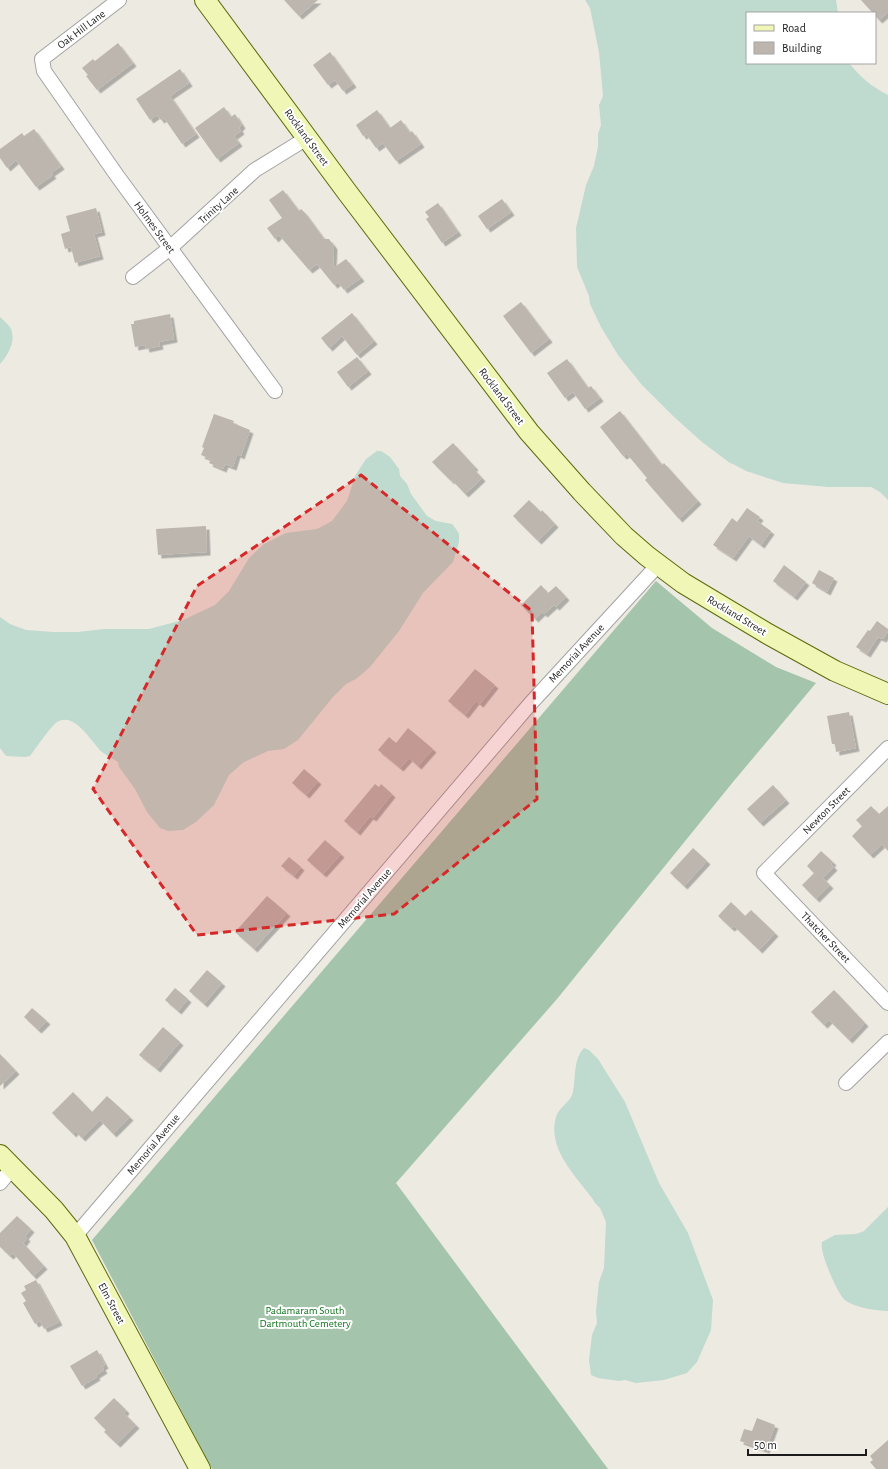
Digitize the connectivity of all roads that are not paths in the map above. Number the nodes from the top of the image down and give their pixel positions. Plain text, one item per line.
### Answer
1 (119, 0) edge
2 (205, 0) edge
3 (42, 59) joint
4 (307, 138) junction
5 (170, 248) junction
6 (133, 277) dead end
7 (275, 390) dead end
8 (658, 565) junction
9 (888, 694) edge
10 (888, 748) edge
11 (764, 873) joint
12 (888, 1003) edge
13 (888, 1042) edge
14 (846, 1083) dead end
15 (6, 1161) edge
16 (0, 1183) edge
17 (75, 1236) junction
18 (200, 1469) edge

1 - 3 street, Oak Hill Lane
2 - 4 street, Rockland Street
3 - 5 street, Holmes Street
4 - 5 street, Trinity Lane
4 - 8 street, Rockland Street
5 - 6 street, Trinity Lane
5 - 7 street, Holmes Street
8 - 9 street, Rockland Street
8 - 17 street, Memorial Avenue
10 - 11 street, Newton Street
11 - 12 street, Thatcher Street
13 - 14 street
15 - 16 street
15 - 17 street, Elm Street
17 - 18 street, Elm Street

